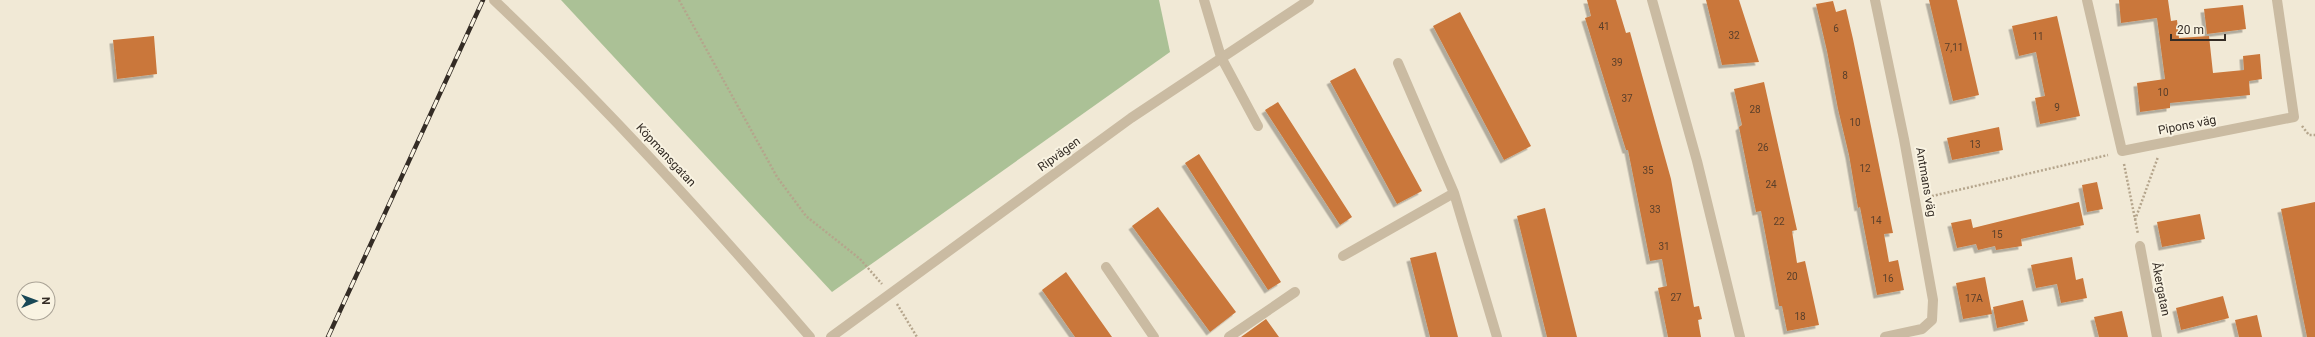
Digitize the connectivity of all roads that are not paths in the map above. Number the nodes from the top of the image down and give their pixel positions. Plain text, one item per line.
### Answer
1 (494, 0) edge
2 (1204, 0) edge
3 (1309, 0) edge
4 (1652, 0) edge
5 (1875, 0) edge
6 (2087, 0) edge
7 (2278, 0) edge
8 (1221, 57) junction
9 (1398, 63) dead end
10 (1258, 126) dead end
11 (1454, 193) junction
12 (2140, 246) road end
13 (1343, 256) dead end
14 (1106, 266) dead end
15 (1295, 292) dead end
16 (810, 337) edge
17 (831, 337) edge
18 (1154, 337) edge
19 (1229, 337) edge
20 (1497, 337) edge
21 (1740, 337) edge
22 (1885, 337) edge
23 (2158, 337) edge

1 - 16 street, Köpmansgatan
2 - 8 street
3 - 8 street, Ripvägen
4 - 21 street
5 - 22 street, Antmans väg
6 - 7 street, Pipons väg
8 - 10 street
8 - 17 street, Ripvägen
9 - 11 street
11 - 13 street
11 - 20 street
12 - 23 street, Åkergatan
14 - 18 street
15 - 19 street

